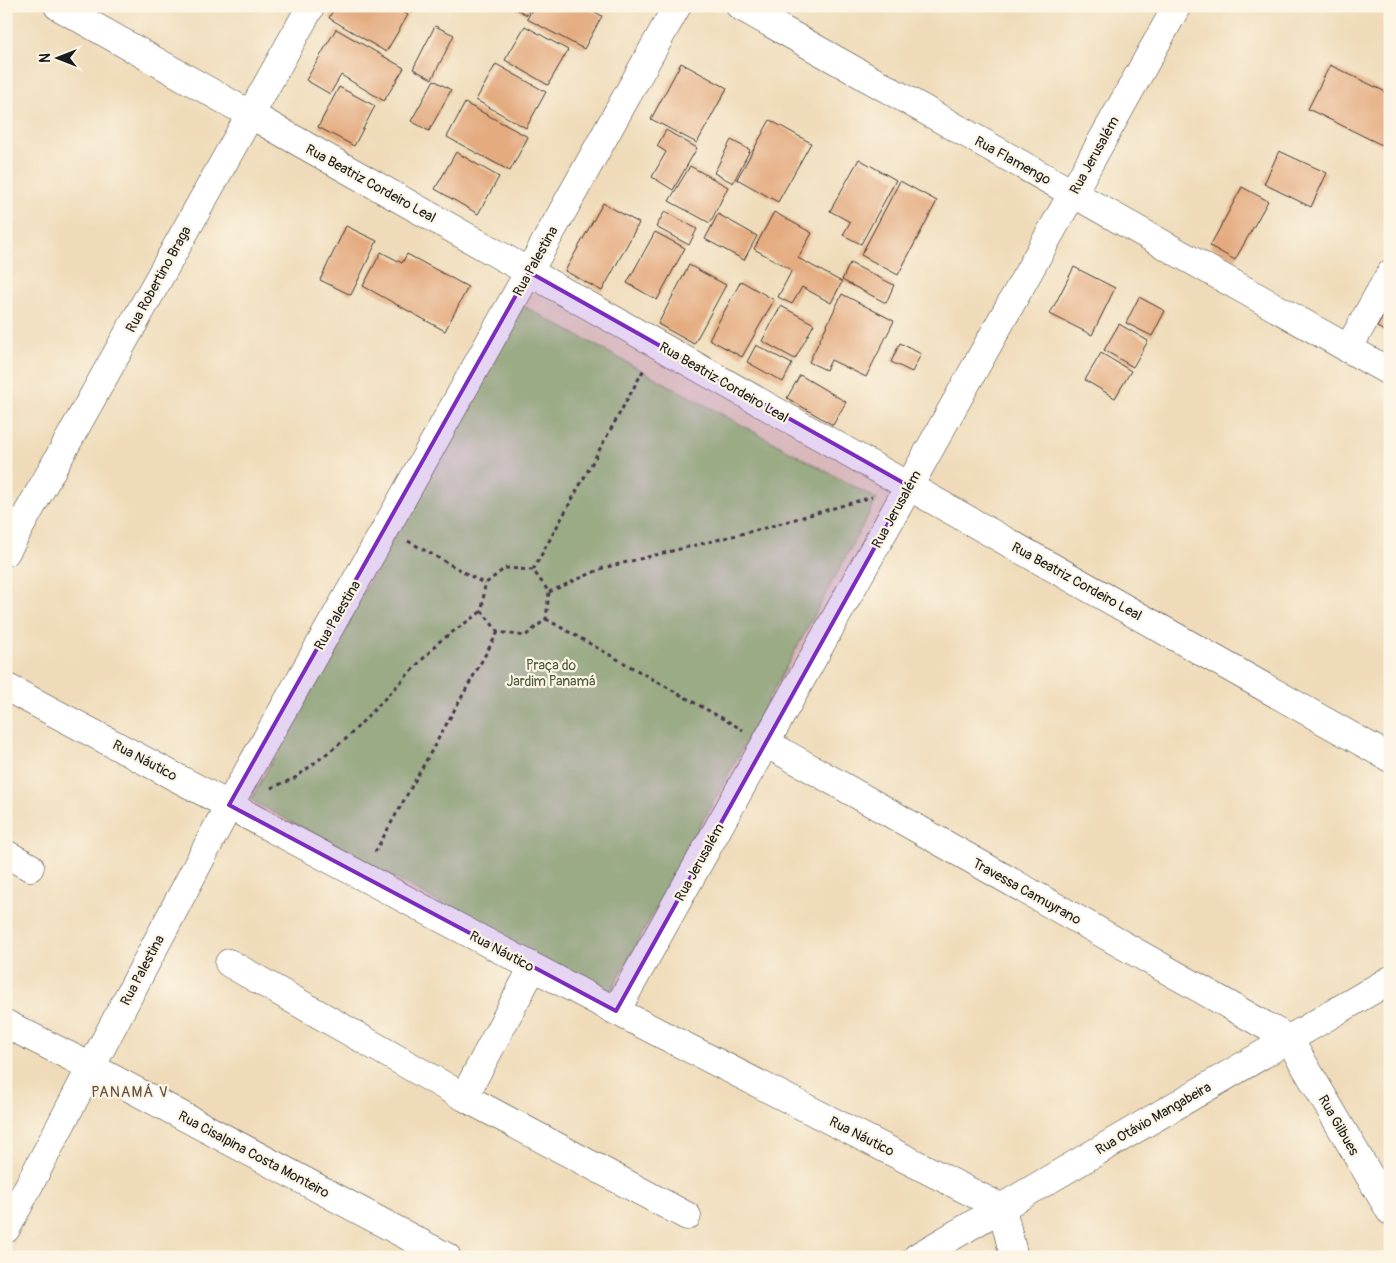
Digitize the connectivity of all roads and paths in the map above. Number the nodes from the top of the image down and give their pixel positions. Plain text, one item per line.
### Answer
1 (58, 6) edge
2 (311, 6) edge
3 (677, 6) edge
4 (740, 6) edge
5 (1177, 6) edge
6 (250, 115) junction
7 (1072, 194) junction
8 (529, 272) junction
9 (1390, 274) edge
10 (658, 344) junction
11 (1348, 349) junction
12 (1390, 372) edge
13 (909, 486) junction
14 (386, 528) junction
15 (6, 552) edge
16 (532, 570) junction
17 (485, 584) junction
18 (549, 592) junction
19 (482, 611) junction
20 (546, 619) junction
21 (498, 632) junction
22 (6, 686) edge
23 (766, 743) junction
24 (1390, 758) edge
25 (270, 788) dead end
26 (229, 805) junction
27 (6, 854) edge
28 (30, 867) dead end
29 (361, 876) junction
30 (229, 963) dead end
31 (532, 967) junction
32 (1390, 980) edge
33 (616, 1011) junction
34 (6, 1024) edge
35 (1289, 1039) junction
36 (91, 1067) junction
37 (464, 1097) junction
38 (1002, 1208) junction
39 (1390, 1211) edge
40 (687, 1216) dead end
41 (6, 1228) edge
42 (447, 1257) edge
43 (917, 1257) edge
44 (1014, 1257) edge

1 - 6 street, Rua Beatriz Cordeiro Leal
2 - 6 street, Rua Robertino Braga
3 - 8 street, Rua Palestina
4 - 7 street, Rua Flamengo
5 - 7 street, Rua Jerusalém
6 - 8 street, Rua Beatriz Cordeiro Leal
6 - 15 street, Rua Robertino Braga
7 - 11 street, Rua Flamengo
7 - 13 street, Rua Jerusalém
8 - 10 street, Rua Beatriz Cordeiro Leal
8 - 14 street, Rua Palestina
9 - 11 street
10 - 13 street, Rua Beatriz Cordeiro Leal
10 - 16 path
11 - 12 street, Rua Flamengo
13 - 18 path
13 - 23 street, Rua Jerusalém
13 - 24 street, Rua Beatriz Cordeiro Leal
14 - 17 path
14 - 26 street, Rua Palestina
16 - 17 path
16 - 18 path
17 - 19 path
18 - 20 path
19 - 21 path
19 - 25 path
20 - 21 path
20 - 23 path
21 - 29 path
22 - 26 street, Rua Náutico
23 - 33 street, Rua Jerusalém
23 - 35 street, Travessa Camuyrano
26 - 29 street, Rua Náutico
26 - 36 street, Rua Palestina
27 - 28 street
29 - 31 street, Rua Náutico
30 - 37 street
31 - 33 street, Rua Náutico
31 - 37 street
32 - 35 street, Rua Otávio Mangabeira
33 - 38 street, Rua Náutico
34 - 36 street, Rua Cisalpina Costa Monteiro
35 - 38 street, Rua Otávio Mangabeira
35 - 39 street, Rua Gilbues
36 - 41 street, Rua Palestina
36 - 42 street, Rua Cisalpina Costa Monteiro
37 - 40 street
38 - 43 street, Rua Otávio Mangabeira
38 - 44 street

